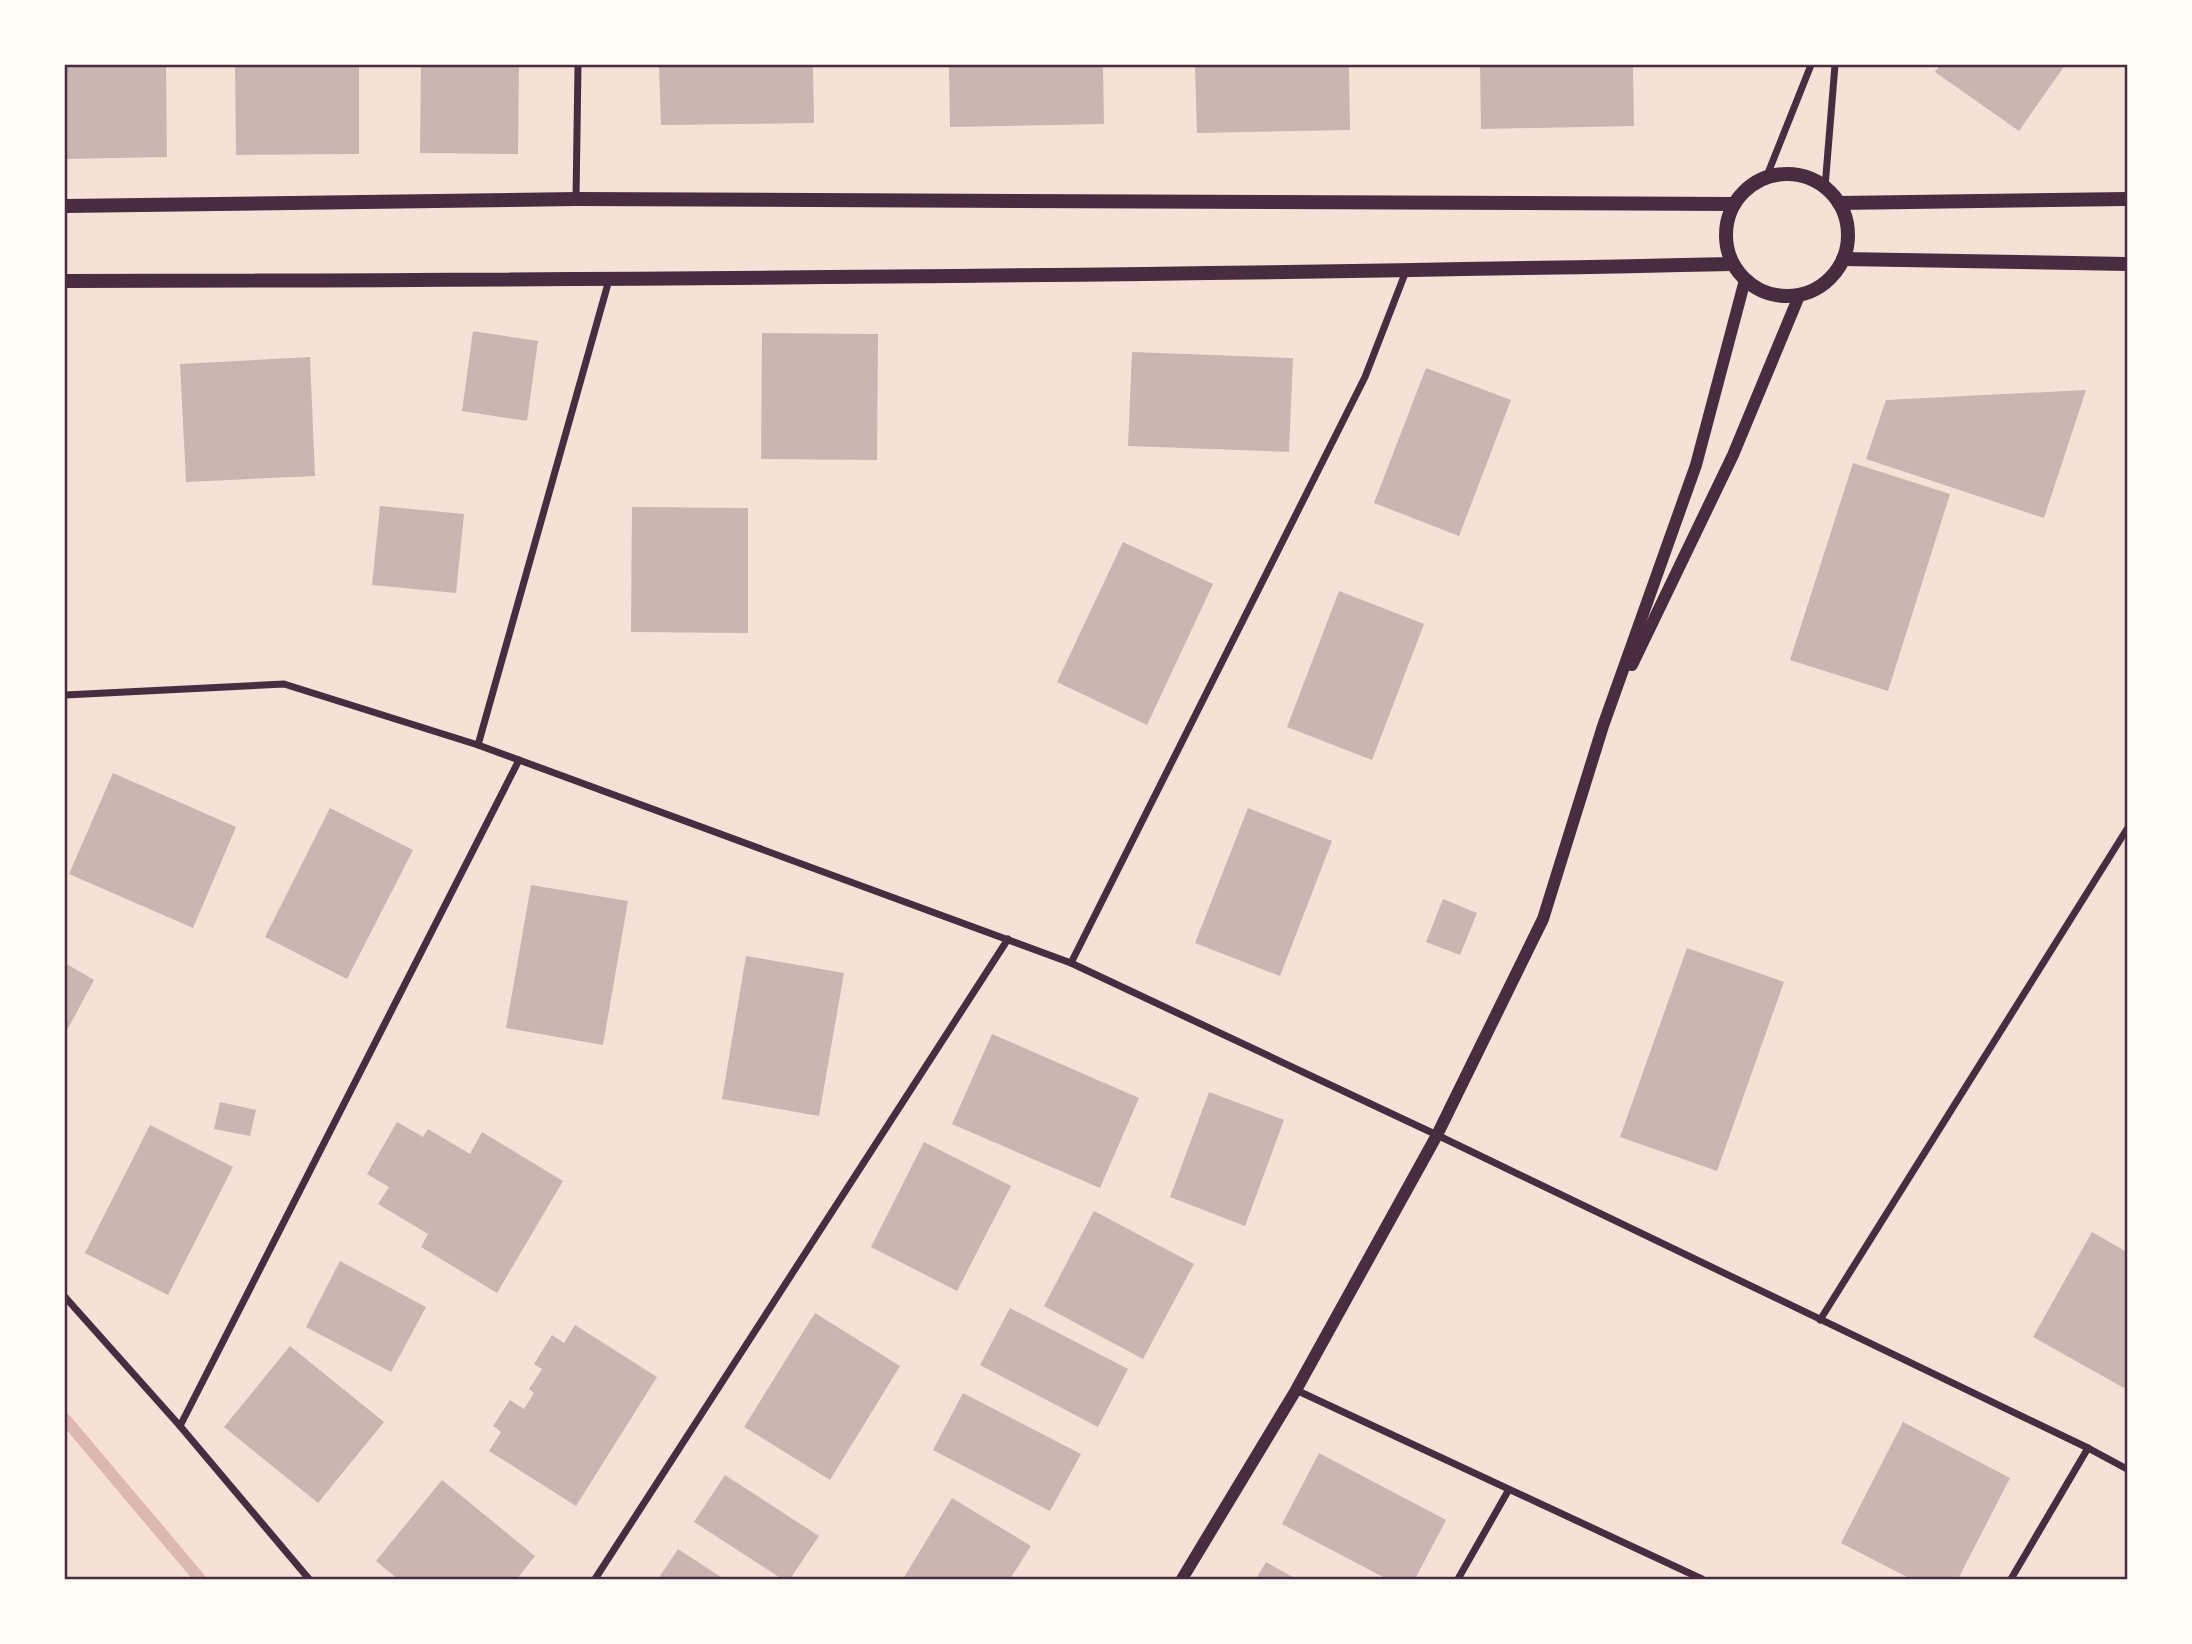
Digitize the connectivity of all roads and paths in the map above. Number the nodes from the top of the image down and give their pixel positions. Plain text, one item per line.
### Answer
1 (578, 65) edge
2 (1811, 65) edge
3 (1835, 65) edge
4 (1766, 178) junction
5 (1825, 187) junction
6 (576, 199) junction
7 (2127, 199) edge
8 (1839, 203) junction
9 (1734, 204) junction
10 (65, 206) edge
11 (1843, 259) junction
12 (1733, 264) junction
13 (2127, 264) edge
14 (1406, 271) junction
15 (609, 280) junction
16 (1745, 280) junction
17 (65, 281) edge
18 (1799, 296) junction
19 (65, 695) edge
20 (1604, 726) junction
21 (478, 745) junction
22 (519, 760) junction
23 (2127, 829) edge
24 (1009, 939) junction
25 (1071, 962) junction
26 (1437, 1135) junction
27 (65, 1297) edge
28 (1820, 1320) junction
29 (1296, 1390) junction
30 (180, 1426) junction
31 (2088, 1448) junction
32 (2127, 1469) edge
33 (1508, 1491) junction
34 (309, 1579) edge
35 (595, 1579) edge
36 (1182, 1579) edge
37 (1458, 1579) edge
38 (1702, 1579) edge
39 (2011, 1579) edge

1 - 6 street
2 - 4 street
3 - 5 street
4 - 5 main road
4 - 9 main road
5 - 8 main road
6 - 9 main road
6 - 10 main road
7 - 8 main road
8 - 11 main road
9 - 12 main road
11 - 13 main road
11 - 18 main road
12 - 14 main road
12 - 16 main road
14 - 15 main road
14 - 25 street
15 - 17 main road
15 - 21 street
16 - 18 main road
16 - 20 street
18 - 20 street
19 - 21 street
20 - 26 street
21 - 22 street
22 - 24 street
22 - 30 street
23 - 28 street
24 - 25 street
24 - 35 street
25 - 26 street
26 - 28 street
26 - 29 street
27 - 30 street
28 - 31 street
29 - 33 street
29 - 36 street
30 - 34 street
31 - 32 street
31 - 39 street
33 - 37 street
33 - 38 street

